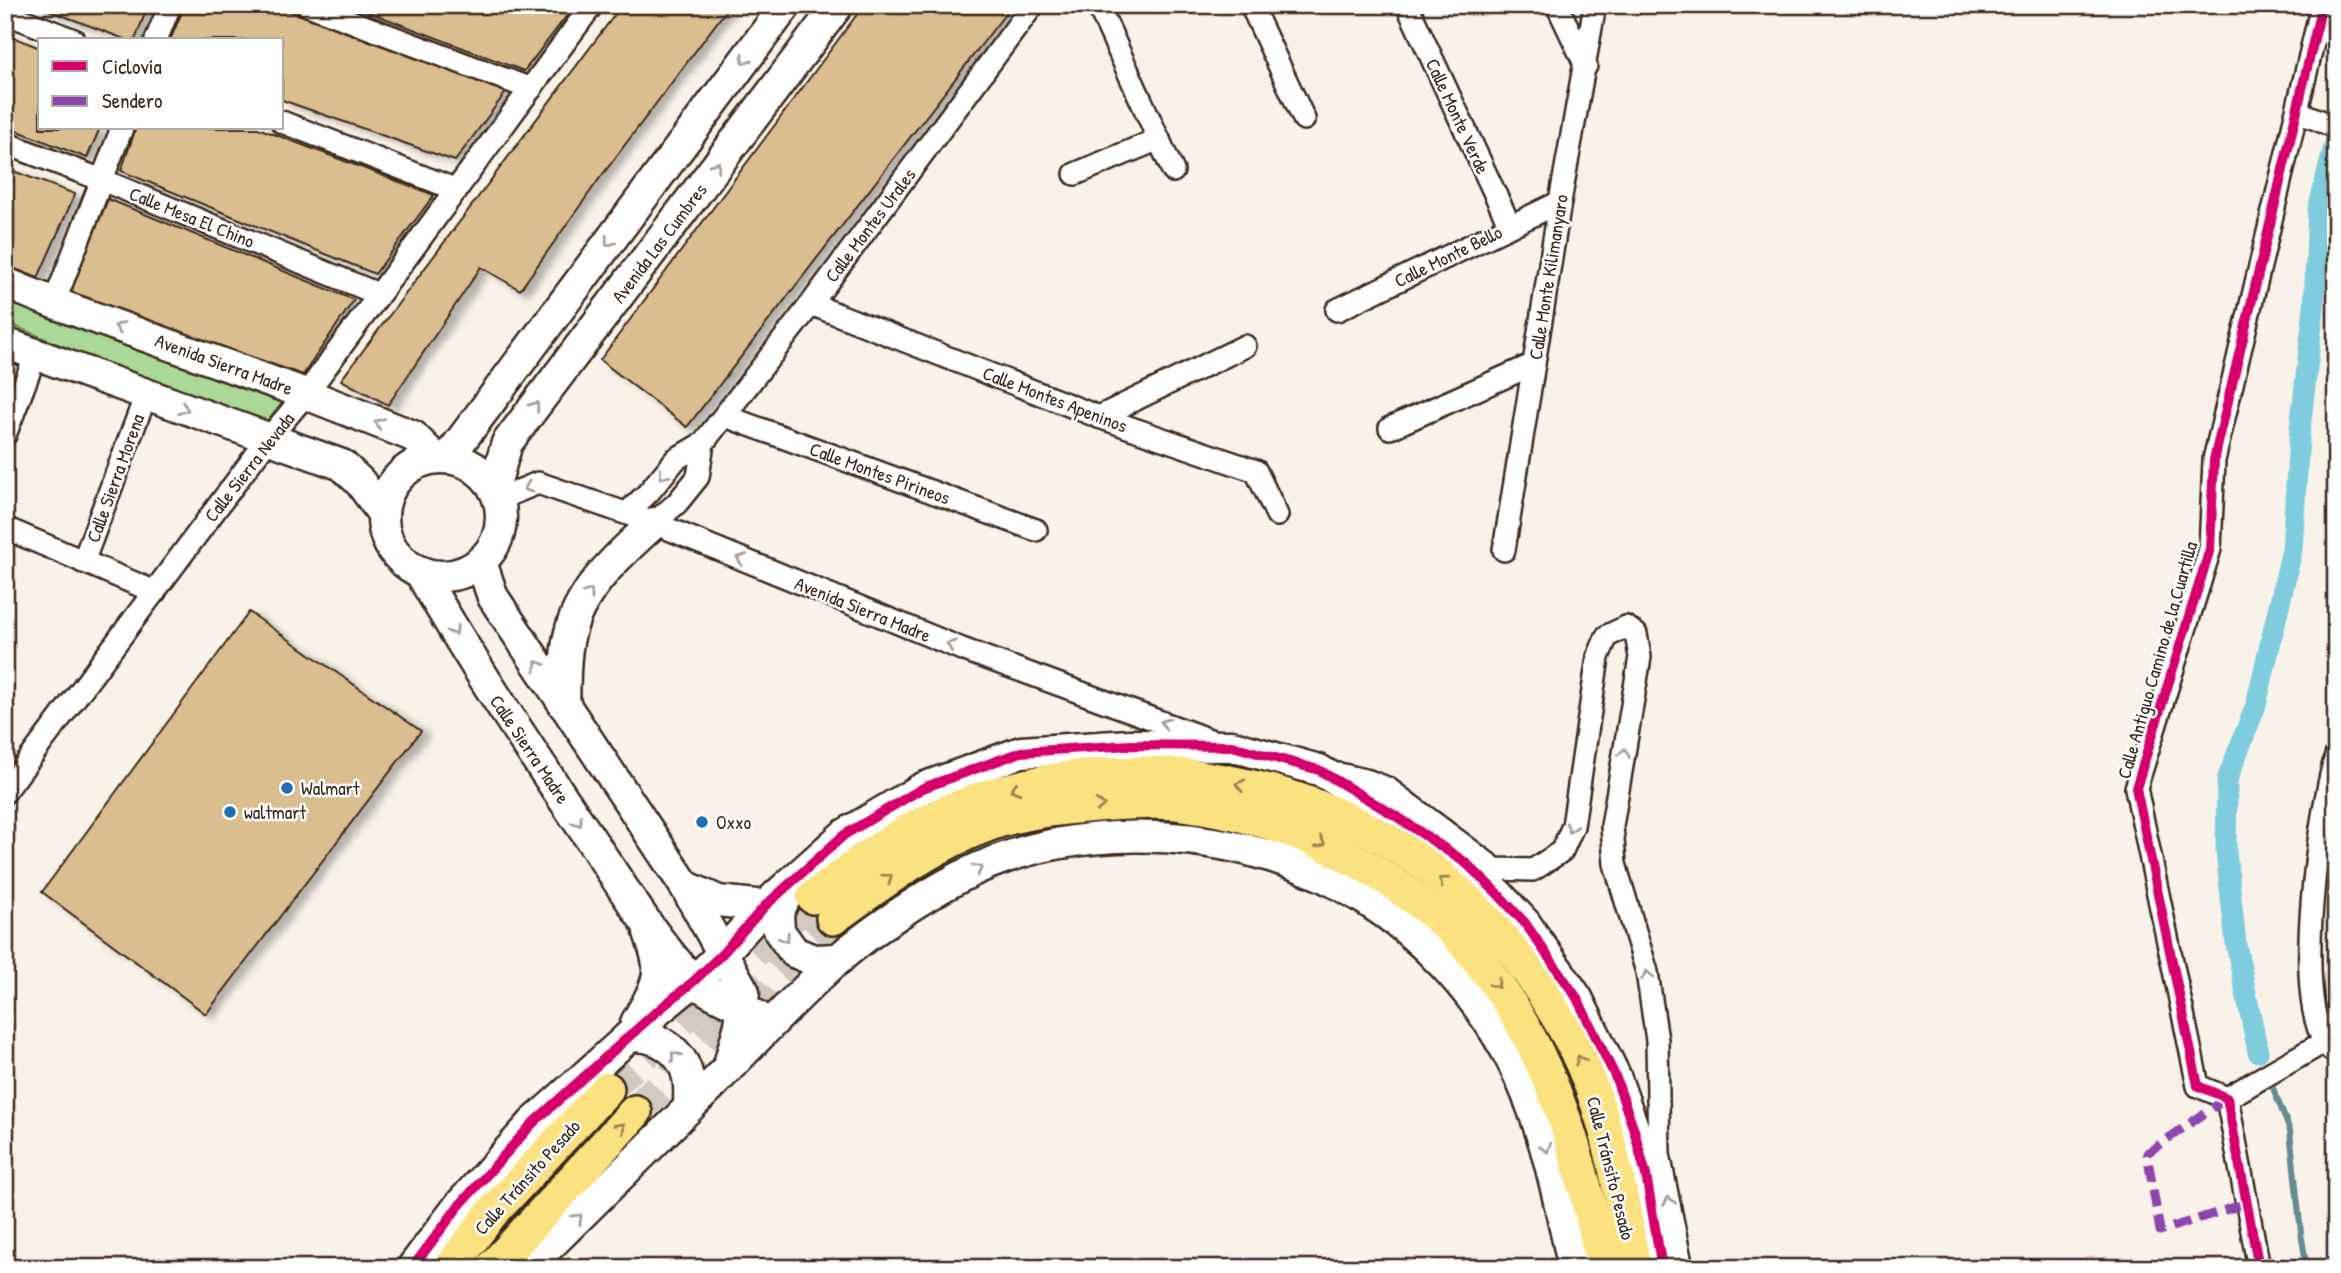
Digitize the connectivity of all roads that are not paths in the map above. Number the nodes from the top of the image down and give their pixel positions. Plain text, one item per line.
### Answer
1 (170, 5) edge
2 (308, 5) edge
3 (592, 5) edge
4 (786, 5) edge
5 (838, 5) edge
6 (1033, 5) edge
7 (1098, 5) edge
8 (1251, 5) edge
9 (1406, 5) edge
10 (1557, 5) edge
11 (1595, 5) edge
12 (2322, 5) edge
13 (5, 13) edge
14 (69, 38) edge
15 (157, 38) edge
16 (1586, 66) junction
17 (531, 89) junction
18 (2298, 112) junction
19 (1304, 119) dead end
20 (284, 123) edge
21 (2336, 127) edge
22 (121, 130) edge
23 (1158, 139) junction
24 (5, 143) edge
25 (1173, 171) dead end
26 (1074, 174) dead end
27 (102, 180) junction
28 (457, 190) junction
29 (1560, 202) junction
30 (1510, 226) junction
31 (5, 283) edge
32 (378, 294) junction
33 (54, 303) junction
34 (811, 304) junction
35 (1337, 310) dead end
36 (5, 343) edge
37 (1245, 346) dead end
38 (36, 354) junction
39 (1534, 364) junction
40 (306, 394) junction
41 (146, 395) junction
42 (724, 415) junction
43 (1099, 417) junction
44 (1390, 428) dead end
45 (5, 435) edge
46 (268, 439) junction
47 (703, 443) junction
48 (442, 458) junction
49 (496, 493) junction
50 (383, 514) junction
51 (1278, 515) dead end
52 (640, 518) junction
53 (5, 528) edge
54 (1036, 530) dead end
55 (1504, 550) dead end
56 (83, 562) junction
57 (481, 562) junction
58 (420, 572) junction
59 (155, 592) junction
60 (564, 705) junction
61 (1229, 747) junction
62 (2336, 757) edge
63 (1319, 770) junction
64 (5, 792) edge
65 (678, 876) junction
66 (813, 899) junction
67 (765, 906) junction
68 (646, 921) junction
69 (722, 954) junction
70 (839, 959) junction
71 (694, 981) junction
72 (743, 1006) junction
73 (772, 1026) junction
74 (628, 1037) junction
75 (2330, 1048) edge
76 (728, 1068) junction
77 (607, 1089) tunnel mouth
78 (2227, 1098) junction
79 (689, 1107) junction
80 (635, 1112) tunnel mouth
81 (412, 1268) edge
82 (450, 1268) edge
83 (492, 1268) edge
84 (531, 1268) edge
85 (1574, 1268) edge
86 (1604, 1268) edge
87 (1634, 1268) edge
88 (1662, 1268) edge
89 (1682, 1268) edge
90 (2259, 1268) edge

1 - 15 street
2 - 17 street
3 - 17 street, Calle Sierra Nevada
4 -> 48 street, Avenida Las Cumbres
49 -> 5 street, Avenida Las Cumbres
6 - 34 street, Calle Montes Urales
7 - 23 street
8 - 19 street
9 - 30 street, Calle Monte Verde
10 - 16 street
11 - 16 street, Calle Monte Kilimanyaro
12 - 18 street, Calle Antiguo Camino de la Cuartilla
13 - 14 street
16 - 29 street, Calle Monte Kilimanyaro
17 - 28 street, Calle Sierra Nevada
18 - 21 street
18 - 78 street, Calle Antiguo Camino de la Cuartilla
20 - 28 street
22 - 27 street
23 - 25 street
23 - 26 street
24 - 27 street, Calle Mesa El Chino
27 - 32 street, Calle Mesa El Chino
27 - 33 street
28 - 32 street, Calle Sierra Nevada
29 - 30 street, Calle Monte Bello
29 - 39 street, Calle Monte Kilimanyaro
30 - 35 street, Calle Monte Bello
31 - 33 street, Avenida Sierra Madre
32 - 40 street, Calle Sierra Nevada
40 -> 33 street, Avenida Sierra Madre
34 - 42 street, Calle Montes Urales
34 - 43 street, Calle Montes Apeninos
36 - 38 street
37 - 43 street
38 - 41 street
38 - 45 street
39 - 44 street
39 - 55 street, Calle Monte Kilimanyaro
40 - 46 street, Calle Sierra Nevada
48 -> 40 street, Avenida Sierra Madre
41 -> 46 street
41 - 56 street, Calle Sierra Morena
42 - 47 street, Calle Montes Urales
42 - 54 street, Calle Montes Pirineos
43 - 51 street, Calle Montes Apeninos
46 - 50 street
46 - 59 street, Calle Sierra Nevada
47 -> 52 street, Calle Montes Urales
47 - 52 street, Calle Montes Urales
48 - 49 street
48 - 50 street
52 -> 49 street, Avenida Sierra Madre
49 - 57 street
50 - 58 street
60 -> 52 street
61 -> 52 street, Avenida Sierra Madre
53 - 56 street
56 - 59 street
57 - 58 street
60 -> 57 street
58 -> 68 street, Calle Sierra Madre
59 - 64 street, Calle Sierra Nevada
60 - 65 street
61 - 63 street
61 - 66 street
62 - 75 street
63 - 88 street
89 -> 63 street
65 - 67 street
65 - 69 street
66 - 67 street
66 -> 70 street
66 -> 86 main road, Calle Tránsito Pesado
87 -> 66 main road, Calle Tránsito Pesado
67 - 69 street
68 - 71 street
68 - 74 street
69 - 71 street
69 - 72 street
70 - 73 street
70 -> 85 street
71 - 72 street
71 - 74 street
72 - 73 street
72 - 76 street
73 - 76 street
79 -> 74 street
74 - 81 street
75 - 78 street
76 - 79 street
77 - 82 main road, Calle Tránsito Pesado
78 - 90 street
84 -> 79 street
83 -> 80 main road, Calle Tránsito Pesado

